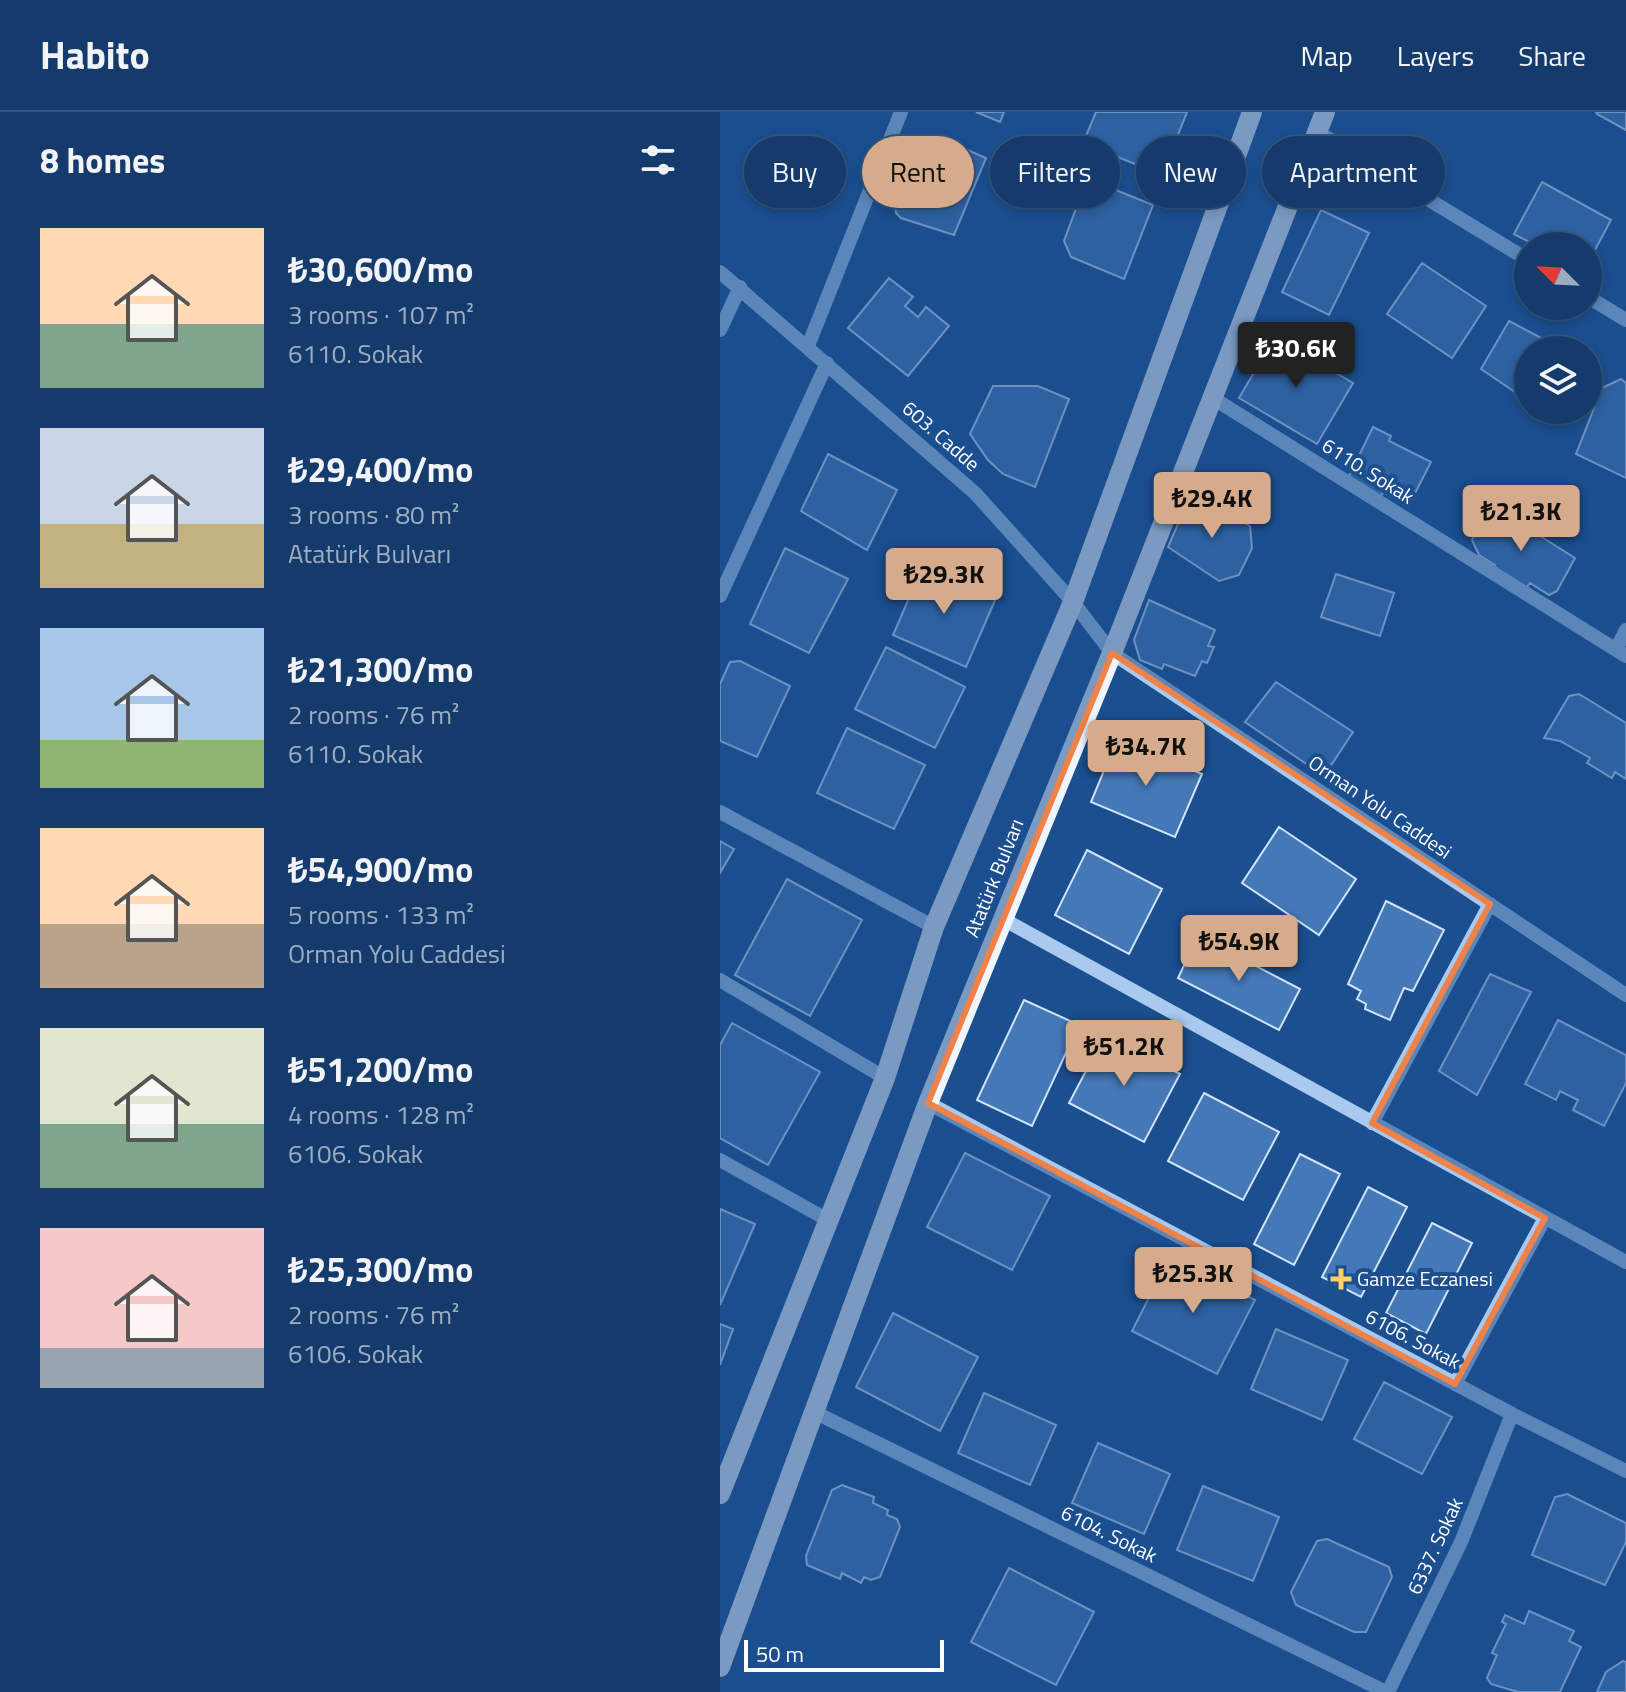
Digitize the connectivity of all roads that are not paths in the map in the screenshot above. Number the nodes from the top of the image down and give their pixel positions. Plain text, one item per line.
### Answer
1 (901, 112) edge
2 (1252, 112) edge
3 (1320, 121) edge
4 (1514, 251) edge
5 (720, 272) edge
6 (740, 287) junction
7 (1602, 305) edge
8 (1626, 320) edge
9 (720, 330) edge
10 (808, 346) junction
11 (827, 363) junction
12 (1211, 397) junction
13 (720, 596) edge
14 (1073, 602) junction
15 (1626, 630) edge
16 (1621, 652) edge
17 (1112, 653) junction
18 (720, 812) edge
19 (1490, 904) junction
20 (1003, 919) junction
21 (934, 927) junction
22 (720, 980) edge
23 (1626, 995) edge
24 (885, 1078) junction
25 (928, 1103) junction
26 (1372, 1123) junction
27 (720, 1160) edge
28 (1545, 1218) junction
29 (828, 1220) junction
30 (1626, 1262) edge
31 (1455, 1384) junction
32 (814, 1412) junction
33 (1512, 1414) junction
34 (728, 1449) edge
35 (1626, 1471) edge
36 (720, 1494) edge
37 (720, 1667) edge
38 (1387, 1692) edge

1 - 10 street
2 - 14 main road, Atatürk Bulvarı
3 - 4 street
3 - 12 main road, Atatürk Bulvarı
5 - 6 street, 603. Cadde
6 - 9 street
6 - 10 street, 603. Cadde
7 - 8 street
10 - 11 street, 603. Cadde
11 - 13 street
11 - 14 street, 603. Cadde
12 - 16 street, 6110. Sokak
12 - 17 main road, Atatürk Bulvarı
14 - 17 street, 603. Cadde
14 - 21 main road, Atatürk Bulvarı
15 - 16 street
17 - 19 street, Orman Yolu Caddesi
17 - 20 main road, Atatürk Bulvarı
18 - 21 street
19 - 23 street, Orman Yolu Caddesi
19 - 26 street
20 - 25 main road, Atatürk Bulvarı
20 - 26 street
21 - 24 main road, Atatürk Bulvarı
22 - 24 street
24 - 29 main road, Atatürk Bulvarı
25 - 31 street, 6106. Sokak
25 - 32 main road, Atatürk Bulvarı
26 - 28 street
27 - 29 street
28 - 30 street
28 - 31 street
29 - 34 main road, Atatürk Bulvarı
31 - 33 street, 6106. Sokak
32 - 37 main road, Atatürk Bulvarı
32 - 38 street, 6104. Sokak
33 - 35 street, 6106. Sokak
33 - 38 street, 6337. Sokak
34 - 36 main road, Atatürk Bulvarı

